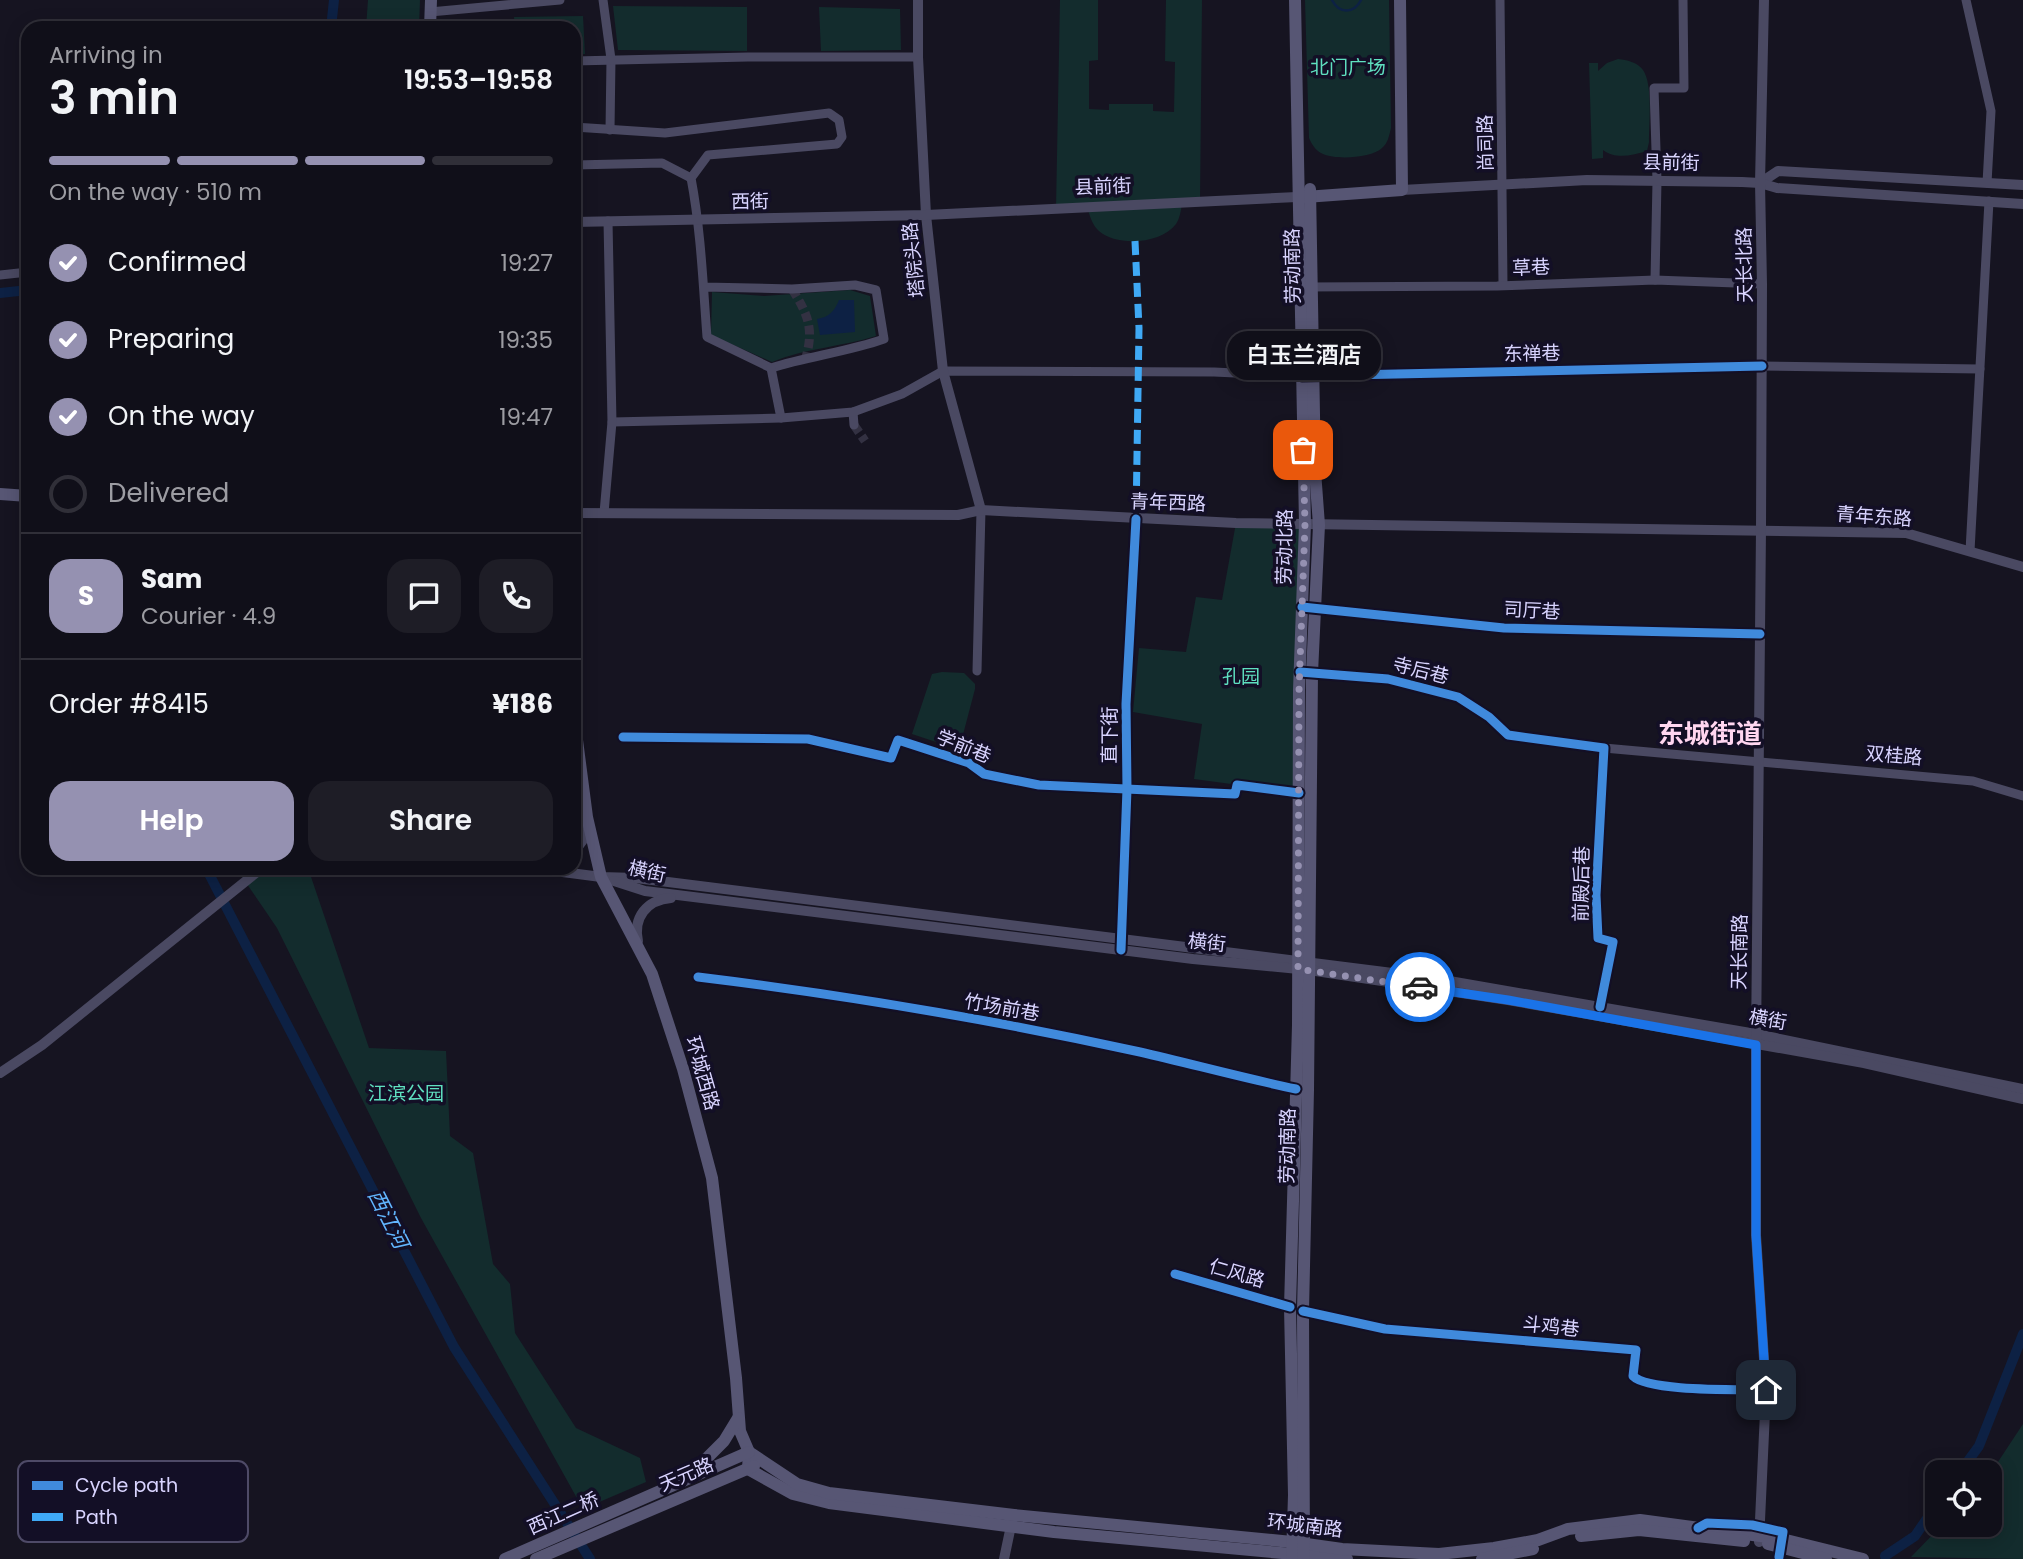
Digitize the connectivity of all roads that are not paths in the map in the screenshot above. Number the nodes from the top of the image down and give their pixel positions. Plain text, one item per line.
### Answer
1 (560, 0) edge
2 (603, 0) edge
3 (918, 0) edge
4 (1296, 0) edge
5 (1400, 0) edge
6 (1500, 0) edge
7 (1683, 0) edge
8 (1764, 0) edge
9 (1966, 0) edge
10 (430, 6) edge
11 (918, 57) junction
12 (611, 59) junction
13 (581, 61) edge
14 (581, 128) edge
15 (610, 130) junction
16 (581, 165) edge
17 (691, 178) junction
18 (1657, 181) junction
19 (1760, 183) junction
20 (1987, 183) junction
21 (1503, 185) junction
22 (2023, 186) edge
23 (1406, 188) junction
24 (1304, 193) junction
25 (1989, 201) junction
26 (2023, 204) edge
27 (926, 215) junction
28 (699, 219) junction
29 (581, 222) edge
30 (608, 222) junction
31 (21, 273) edge
32 (0, 275) edge
33 (1655, 280) junction
34 (1762, 284) junction
35 (1503, 285) junction
36 (704, 287) junction
37 (1306, 287) junction
38 (1762, 366) junction
39 (771, 368) junction
40 (1980, 369) junction
41 (943, 371) junction
42 (1302, 376) junction
43 (853, 412) junction
44 (781, 418) junction
45 (612, 422) junction
46 (854, 425) tunnel mouth
47 (0, 494) edge
48 (21, 496) edge
49 (981, 510) junction
50 (581, 513) edge
51 (604, 513) junction
52 (1305, 524) junction
53 (1319, 525) junction
54 (1761, 529) junction
55 (1970, 551) junction
56 (2023, 566) edge
57 (977, 671) dead end
58 (1604, 748) dead end
59 (1759, 761) junction
60 (581, 773) edge
61 (2023, 796) edge
62 (585, 805) junction
63 (581, 843) edge
64 (581, 874) edge
65 (254, 875) edge
66 (601, 877) junction
67 (697, 897) junction
68 (967, 926) junction
69 (640, 950) junction
70 (1303, 965) junction
71 (1756, 1039) junction
72 (0, 1073) edge
73 (2023, 1089) edge
74 (2023, 1098) edge
75 (738, 1418) junction
76 (749, 1452) junction
77 (764, 1462) junction
78 (748, 1469) junction
79 (666, 1488) junction
80 (622, 1515) junction
81 (1012, 1521) junction
82 (1759, 1538) junction
83 (1298, 1552) edge
84 (505, 1559) edge
85 (536, 1559) edge
86 (1004, 1559) edge
87 (1347, 1559) edge
88 (1482, 1559) edge
89 (1826, 1559) edge
90 (1863, 1559) edge

1 - 10 street
2 - 12 street
3 - 11 street, 塔院头路
4 - 24 main road, 劳动北路
5 - 23 main road
6 - 21 street, 尚司路
7 - 18 street
8 - 19 street, 天长北路
9 - 20 street
11 - 12 street
11 - 27 street, 塔院头路
12 - 13 street
12 - 15 street
14 - 15 street
15 - 17 street
16 - 17 street
17 - 28 street
18 - 19 street, 县前街
18 - 21 street, 县前街
18 - 33 street
19 - 20 street, 县前街
19 - 25 street, 县前街
19 - 34 street, 天长北路
20 - 22 street, 县前街
21 - 23 street, 县前街
21 - 35 street, 尚司路
23 - 24 main road, 县前街
24 - 27 street, 县前街
24 - 37 main road, 劳动北路
25 - 26 street, 县前街
25 - 40 street
27 - 28 street, 西街
27 - 41 street, 塔院头路
28 - 30 street, 西街
28 - 36 street
29 - 30 street, 西街
30 - 45 street
31 - 32 street
33 - 34 street, 草巷
33 - 35 street, 草巷
34 - 38 street, 天长北路
35 - 37 street, 草巷
36 - 39 street
36 - 39 street
37 - 42 main road, 劳动北路
37 - 53 main road, 劳动南路
38 - 40 street
38 - 54 street, 天长北路
39 - 44 street
40 - 55 street
41 - 42 street
41 - 43 street
41 - 49 street, 塔院头路
42 - 52 main road, 劳动北路
43 - 44 street
43 - 46 street
44 - 45 street
45 - 51 street
47 - 48 main road
49 - 51 street, 青年西路
49 - 52 street, 青年西路
49 - 57 street
50 - 51 street, 青年西路
52 - 53 street, 青年西路
52 - 70 main road, 劳动北路
53 - 54 street, 青年西路
53 - 70 main road, 劳动南路
54 - 55 street, 青年东路
54 - 59 street, 天长南路
55 - 56 street, 青年东路
58 - 59 street
59 - 61 street, 双桂路
59 - 71 street, 天长南路
60 - 62 main road, 环城西路
62 - 63 street
62 - 66 main road, 环城西路
64 - 66 street
65 - 72 street
66 - 67 street, 横街
66 - 68 street, 横街
66 - 69 main road, 环城西路
67 - 68 street, 横街
67 - 69 street
68 - 70 street, 横街
69 - 75 main road, 环城西路
70 - 71 street, 横街
70 - 83 main road, 劳动南路
71 - 73 street, 横街
71 - 74 street, 横街
71 - 82 street, 天长南路
75 - 76 main road, 环城西路
75 - 79 main road
76 - 77 main road, 环城南路
76 - 78 main road
76 - 79 main road, 天元路
77 - 78 main road, 天元路
77 - 81 main road, 环城南路
78 - 80 main road, 天元路
78 - 81 main road
79 - 80 main road, 天元路
80 - 84 main road, 西江二桥
80 - 85 main road, 西江二桥
81 - 83 main road, 环城南路
81 - 86 street
82 - 83 main road, 环城南路
82 - 88 main road
82 - 89 main road
82 - 90 main road, 环城南路
83 - 87 main road

